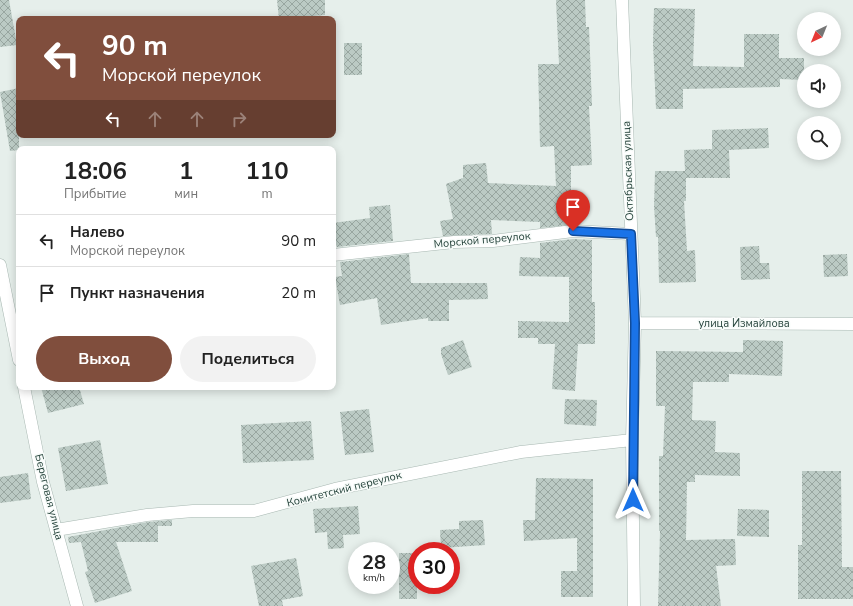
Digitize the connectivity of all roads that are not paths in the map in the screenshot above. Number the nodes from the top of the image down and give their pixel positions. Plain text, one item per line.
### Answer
1 (622, 0) edge
2 (631, 234) junction
3 (336, 255) edge
4 (0, 265) edge
5 (635, 323) junction
6 (853, 324) edge
7 (16, 345) edge
8 (25, 390) edge
9 (632, 440) junction
10 (56, 530) junction
11 (77, 606) edge
12 (634, 606) edge

1 - 2 street, Октябрьская улица
2 - 3 street, Морской переулок
2 - 5 street, Октябрьская улица
4 - 7 street
5 - 6 street, улица Измайлова
5 - 9 street, Октябрьская улица
8 - 10 street, Береговая улица
9 - 10 street, Комитетский переулок
9 - 12 street, Октябрьская улица
10 - 11 street, Береговая улица

